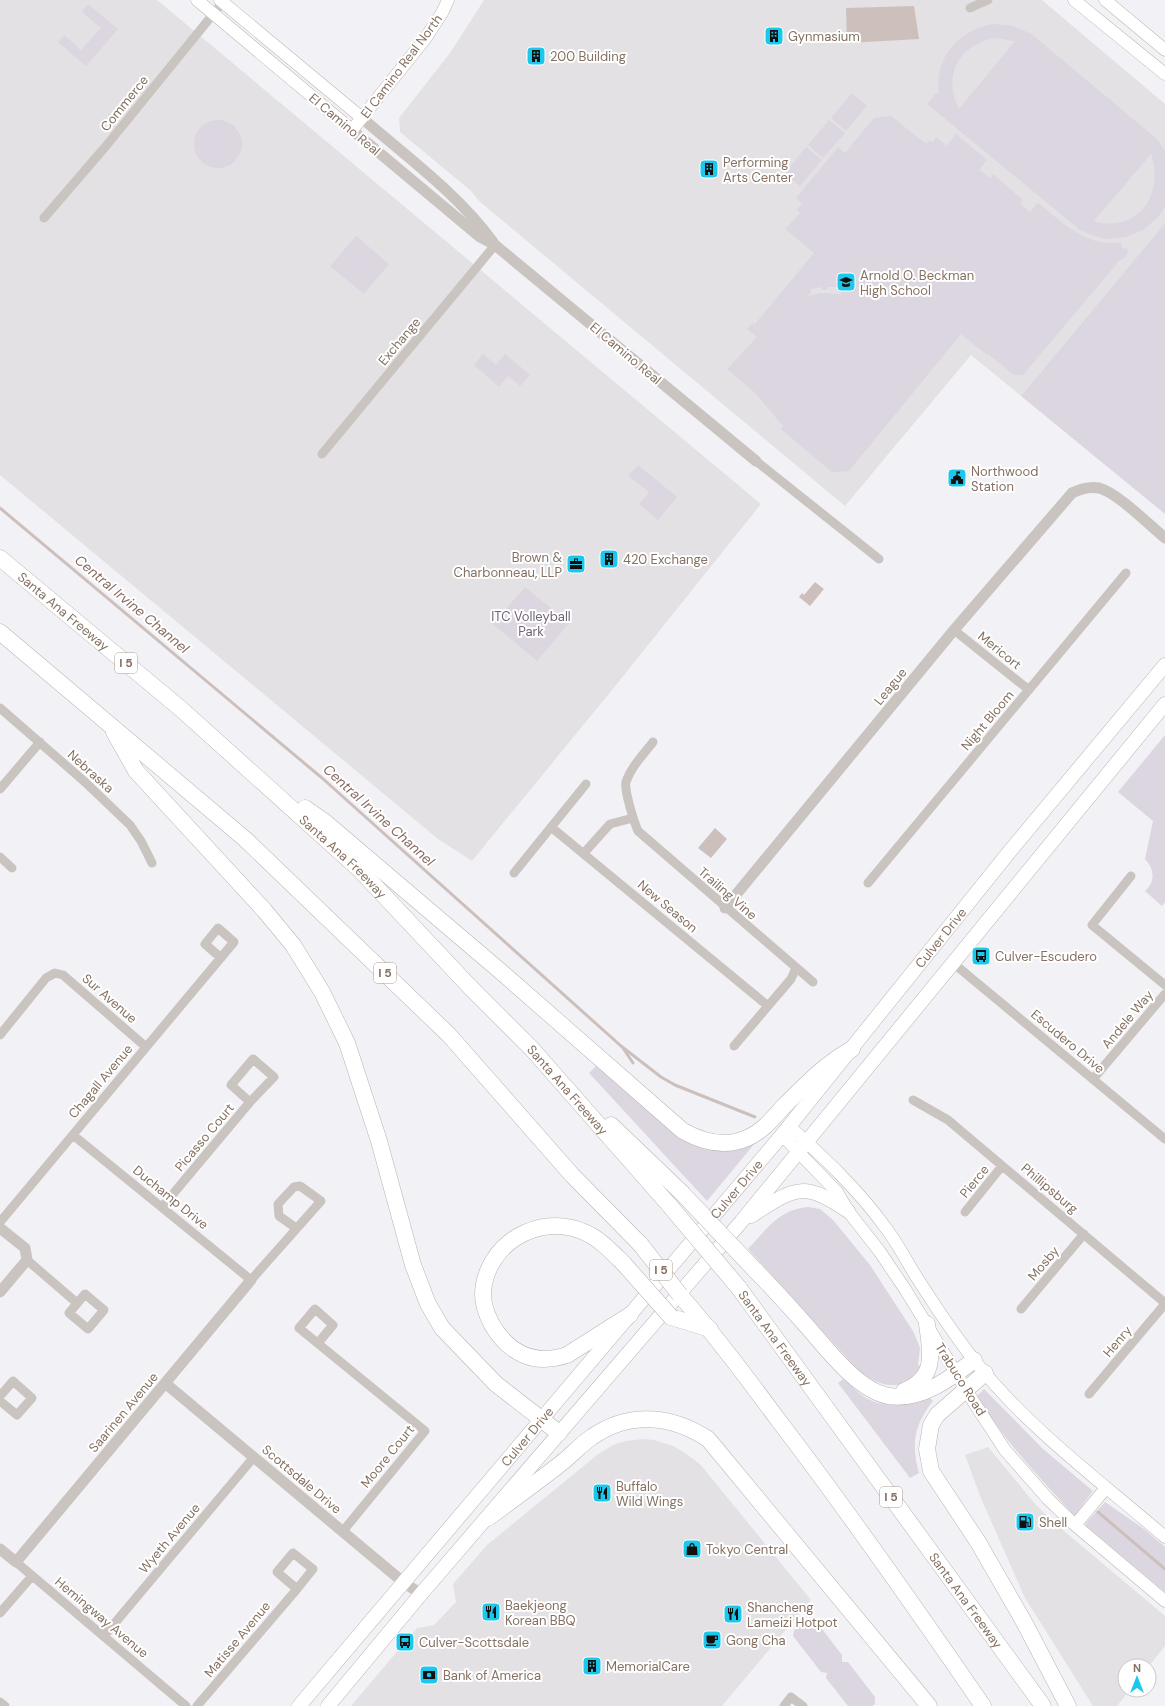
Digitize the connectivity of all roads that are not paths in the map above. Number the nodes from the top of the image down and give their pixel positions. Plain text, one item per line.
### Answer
1 (197, 0) edge
2 (448, 0) edge
3 (972, 0) edge
4 (988, 0) edge
5 (1074, 0) edge
6 (1105, 0) edge
7 (222, 1) edge
8 (214, 14) junction
9 (1165, 50) edge
10 (1165, 74) edge
11 (362, 118) junction
12 (352, 130) junction
13 (44, 218) dead end
14 (495, 245) junction
15 (322, 454) dead end
16 (756, 461) joint
17 (1165, 538) edge
18 (0, 558) edge
19 (879, 559) dead end
20 (1126, 573) dead end
21 (954, 630) junction
22 (0, 632) edge
23 (1165, 665) edge
24 (1029, 690) junction
25 (1165, 704) edge
26 (0, 708) edge
27 (108, 722) junction
28 (40, 742) junction
29 (652, 742) dead end
30 (250, 771) junction
31 (586, 784) dead end
32 (0, 789) edge
33 (632, 818) junction
34 (551, 827) junction
35 (584, 853) junction
36 (0, 858) edge
37 (152, 863) dead end
38 (12, 868) dead end
39 (514, 873) dead end
40 (1130, 876) dead end
41 (868, 884) dead end
42 (725, 908) junction
43 (221, 958) dead end
44 (953, 963) junction
45 (796, 968) junction
46 (813, 982) dead end
47 (1165, 986) edge
48 (1165, 994) edge
49 (768, 1006) junction
50 (0, 1035) edge
51 (734, 1046) dead end
52 (146, 1047) junction
53 (532, 1049) junction
54 (852, 1049) junction
55 (1094, 1079) junction
56 (913, 1100) dead end
57 (250, 1102) junction
58 (786, 1130) junction
59 (73, 1135) junction
60 (1165, 1139) edge
61 (803, 1147) junction
62 (1002, 1166) junction
63 (162, 1207) junction
64 (848, 1211) junction
65 (965, 1212) dead end
66 (0, 1222) edge
67 (741, 1222) junction
68 (0, 1228) edge
69 (296, 1228) junction
70 (1084, 1234) junction
71 (26, 1260) junction
72 (252, 1280) junction
73 (0, 1292) edge
74 (77, 1303) dead end
75 (1165, 1304) edge
76 (1021, 1309) dead end
77 (630, 1316) junction
78 (927, 1324) junction
79 (705, 1326) junction
80 (318, 1343) dead end
81 (974, 1360) junction
82 (985, 1373) junction
83 (956, 1374) junction
84 (165, 1383) junction
85 (966, 1389) junction
86 (1089, 1394) dead end
87 (889, 1396) junction
88 (542, 1418) junction
89 (559, 1433) junction
90 (254, 1457) junction
91 (1106, 1488) junction
92 (488, 1518) junction
93 (1075, 1525) junction
94 (343, 1531) junction
95 (1165, 1537) edge
96 (0, 1549) edge
97 (16, 1562) junction
98 (32, 1576) junction
99 (403, 1582) junction
100 (297, 1589) dead end
101 (421, 1594) junction
102 (1165, 1601) edge
103 (0, 1613) edge
104 (104, 1636) junction
105 (0, 1702) edge
106 (300, 1705) edge
107 (5, 1706) edge
108 (186, 1706) edge
109 (197, 1706) edge
110 (328, 1706) edge
111 (784, 1706) edge
112 (803, 1706) edge
113 (929, 1706) edge
114 (983, 1706) edge
115 (1043, 1706) edge
116 (1068, 1706) edge

1 - 8 main road, El Camino Real
2 - 11 main road, El Camino Real North
3 - 4 street
5 - 10 main road
6 - 9 main road
7 - 8 street, Commerce
7 - 11 main road, El Camino Real
8 - 12 main road, El Camino Real
8 - 13 street, Commerce
11 - 12 main road, El Camino Real North
11 - 14 street, El Camino Real
12 - 14 street, El Camino Real
14 - 15 street, Exchange
14 - 16 street, El Camino Real
16 - 19 street
17 - 21 street, League
18 - 30 highway, Santa Ana Freeway / I 5
20 - 24 street, Night Bloom
21 - 24 street, Mericort
21 - 42 street, League
22 - 27 highway, I 5
23 - 54 main road, Culver Drive
24 - 41 street, Night Bloom
25 - 44 main road, Culver Drive
26 - 28 street, Nebraska
27 - 79 highway, I 5, bridge
27 - 88 highway
28 - 32 street
28 - 37 street, Nebraska
29 - 33 street, Trailing Vine
30 - 53 highway, Santa Ana Freeway / I 5
30 - 54 highway
31 - 34 street
33 - 35 street
33 - 42 street, Trailing Vine
34 - 35 street, New Season
34 - 39 street
35 - 49 street, New Season
36 - 38 street
40 - 47 street
42 - 45 street, Trailing Vine
43 - 52 street, Chagall Avenue
44 - 55 street, Escudero Drive
44 - 61 main road, Culver Drive
45 - 46 street, Trailing Vine
45 - 49 street
48 - 55 street, Andele Way
49 - 51 street
50 - 52 street, Sur Avenue
52 - 59 street, Chagall Avenue
53 - 87 highway, bridge
53 - 115 highway, Santa Ana Freeway / I 5, bridge
54 - 58 main road, Culver Drive
55 - 60 street, Escudero Drive
56 - 62 street, Phillipsburg
57 - 57 street, Picasso Court
57 - 63 street, Picasso Court
58 - 61 main road, Trabuco Road
58 - 77 main road, Culver Drive
59 - 63 street, Duchamp Drive
59 - 66 street, Chagall Avenue
61 - 64 main road, Trabuco Road
61 - 67 main road, Culver Drive
61 - 81 main road, Trabuco Road
62 - 65 street, Pierce
62 - 70 street, Phillipsburg
63 - 72 street, Duchamp Drive
64 - 67 main road
64 - 78 main road, Trabuco Road
67 - 89 main road, Culver Drive
68 - 71 street
69 - 69 street
69 - 72 street
70 - 75 street, Phillipsburg
70 - 76 street, Mosby
71 - 73 street
71 - 74 street
72 - 84 street, Saarinen Avenue
75 - 86 street, Henry
77 - 79 highway, bridge
77 - 88 main road, Culver Drive
78 - 83 main road, Trabuco Road
78 - 87 highway
79 - 114 highway, I 5
80 - 94 street, Moore Court
81 - 82 main road, Trabuco Road
81 - 83 highway
82 - 85 highway
82 - 91 main road, Trabuco Road
83 - 85 main road, Trabuco Road
83 - 87 highway
84 - 90 street, Scottsdale Drive
84 - 97 street, Saarinen Avenue
85 - 93 main road, Trabuco Road
85 - 116 highway
88 - 89 highway
88 - 99 main road, Culver Drive
89 - 92 main road, Culver Drive
90 - 94 street, Scottsdale Drive
90 - 104 street, Wyeth Avenue
91 - 93 main road
91 - 95 main road, Trabuco Road
92 - 101 main road, Culver Drive
92 - 113 highway
93 - 102 main road, Trabuco Road
94 - 99 street, Scottsdale Drive
96 - 97 street, Hemingway Avenue
97 - 98 street, Hemingway Avenue
98 - 103 street
98 - 104 street, Hemingway Avenue
99 - 101 street, Scottsdale Drive
99 - 106 main road, Culver Drive
100 - 109 street, Matisse Avenue
101 - 110 main road, Culver Drive
104 - 108 street, Hemingway Avenue
105 - 107 street
111 - 112 street

